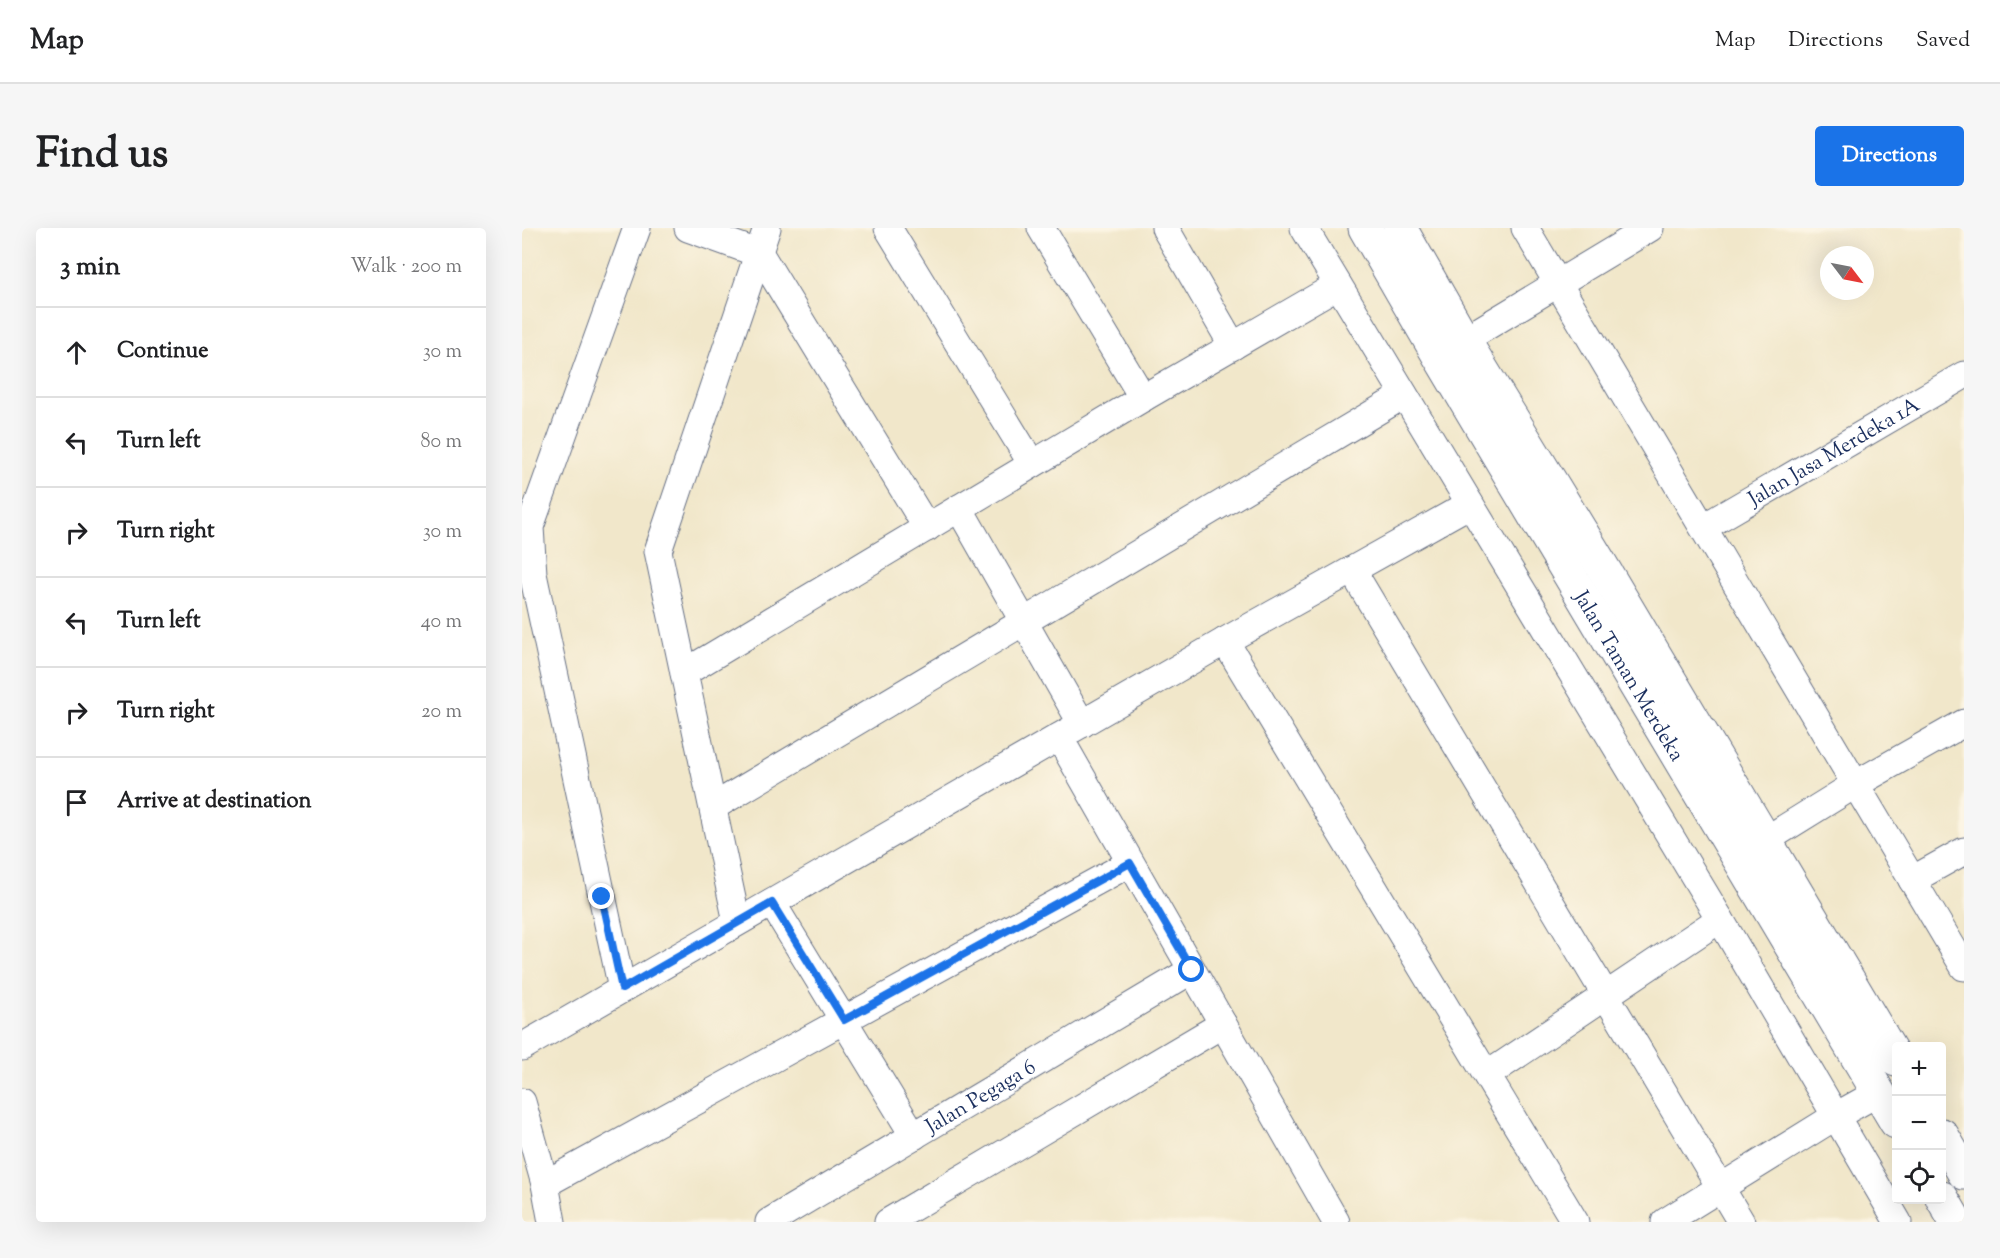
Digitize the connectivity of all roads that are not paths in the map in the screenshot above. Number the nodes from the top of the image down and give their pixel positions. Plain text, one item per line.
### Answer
1 (637, 228) edge
2 (688, 228) edge
3 (767, 228) edge
4 (888, 228) edge
5 (1041, 228) edge
6 (1165, 228) edge
7 (1304, 228) edge
8 (1365, 228) edge
9 (1400, 228) edge
10 (1525, 228) edge
11 (1650, 228) edge
12 (760, 254) junction
13 (1558, 283) junction
14 (1338, 285) junction
15 (1464, 340) junction
16 (1233, 346) junction
17 (1964, 375) edge
18 (1404, 395) junction
19 (1143, 398) junction
20 (1032, 464) junction
21 (1470, 504) junction
22 (959, 508) junction
23 (1704, 527) junction
24 (927, 528) junction
25 (1352, 570) junction
26 (1022, 622) junction
27 (1225, 641) junction
28 (684, 673) junction
29 (1964, 723) edge
30 (1082, 724) junction
31 (1059, 737) junction
32 (1856, 784) junction
33 (713, 807) junction
34 (1766, 840) junction
35 (1964, 851) edge
36 (1738, 857) junction
37 (1130, 863) junction
38 (1912, 880) junction
39 (772, 903) junction
40 (1720, 919) junction
41 (737, 922) junction
42 (1964, 967) edge
43 (1192, 970) junction
44 (622, 989) junction
45 (1606, 996) junction
46 (844, 1020) junction
47 (1223, 1024) junction
48 (522, 1047) edge
49 (1892, 1053) edge
50 (1487, 1075) junction
51 (1879, 1092) junction
52 (522, 1102) edge
53 (1892, 1115) edge
54 (1836, 1116) junction
55 (914, 1136) junction
56 (1946, 1143) edge
57 (1964, 1173) edge
58 (545, 1184) junction
59 (1720, 1188) junction
60 (1945, 1204) edge
61 (552, 1222) edge
62 (769, 1222) edge
63 (888, 1222) edge
64 (1336, 1222) edge
65 (1575, 1222) edge
66 (1665, 1222) edge
67 (1741, 1222) edge
68 (1898, 1222) edge
69 (1956, 1222) edge

1 - 44 street
2 - 12 street
3 - 12 street
4 - 20 street
5 - 19 street
6 - 16 street
7 - 14 street
8 - 36 main road, Jalan Taman Merdeka
9 - 15 main road, Jalan Taman Merdeka
10 - 13 street
11 - 13 street
12 - 24 street
12 - 28 street
13 - 15 street
13 - 23 street
14 - 16 street
14 - 18 street
15 - 34 main road, Jalan Taman Merdeka
16 - 19 street
17 - 23 street, Jalan Jasa Merdeka 1A
18 - 21 street
18 - 26 street
19 - 20 street
20 - 22 street
21 - 25 street
21 - 40 street
22 - 24 street
22 - 26 street
23 - 32 street
24 - 28 street
25 - 27 street
25 - 45 street
26 - 30 street
26 - 33 street
27 - 30 street
27 - 50 street
28 - 33 street
29 - 32 street
30 - 31 street
31 - 37 street
31 - 39 street
32 - 34 street
32 - 38 street
33 - 41 street
34 - 36 street
34 - 49 main road, Jalan Taman Merdeka
35 - 38 street
36 - 51 main road, Jalan Taman Merdeka
37 - 43 street
37 - 46 street
38 - 42 street
39 - 41 street
39 - 46 street
40 - 45 street
40 - 54 street
41 - 44 street
43 - 47 street
43 - 55 street, Jalan Pegaga 6
44 - 48 street
45 - 50 street
45 - 59 street
46 - 55 street
46 - 58 street
47 - 63 street
47 - 64 street
50 - 65 street
51 - 53 main road, Jalan Taman Merdeka
51 - 54 street
52 - 58 street
54 - 59 street
54 - 68 street
55 - 62 street, Jalan Pegaga 6
56 - 57 main road
58 - 61 street
59 - 66 street
59 - 67 street
60 - 69 main road

